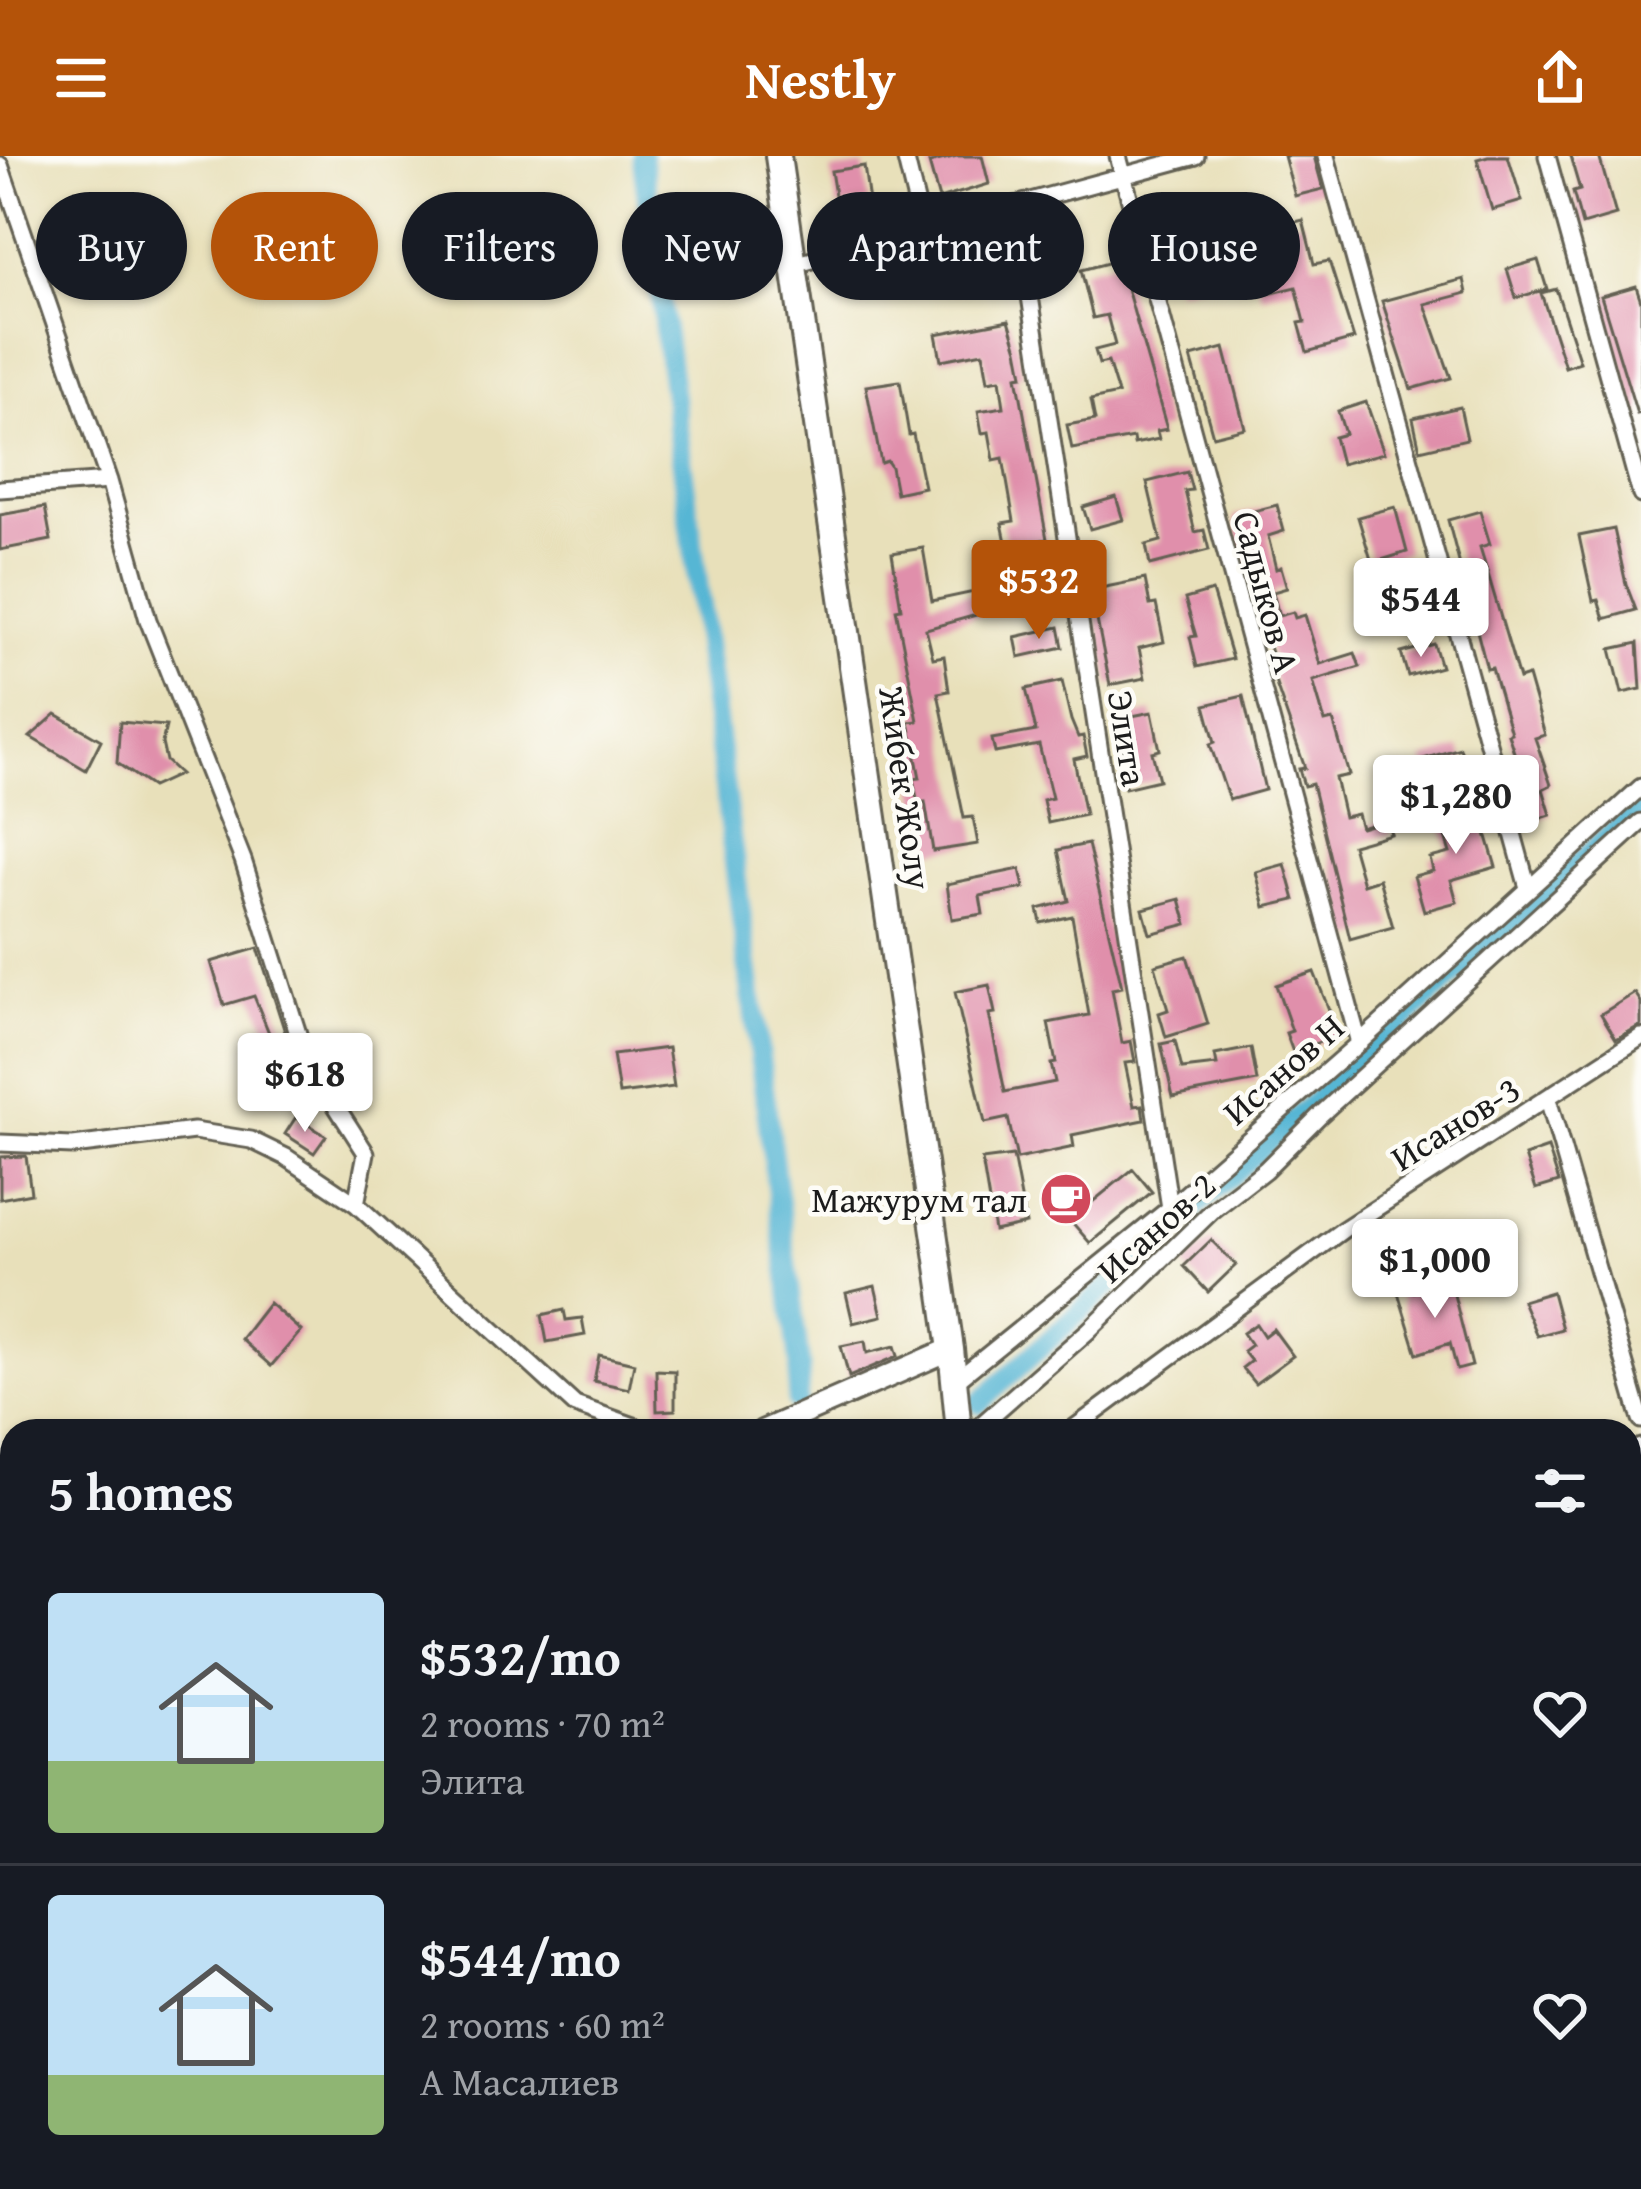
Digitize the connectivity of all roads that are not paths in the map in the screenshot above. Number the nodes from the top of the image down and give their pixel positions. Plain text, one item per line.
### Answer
1 (778, 156) edge
2 (905, 156) edge
3 (1118, 156) edge
4 (1196, 156) edge
5 (1326, 156) edge
6 (1546, 156) edge
7 (0, 165) edge
8 (1123, 176) junction
9 (914, 192) edge
10 (1064, 192) edge
11 (807, 261) edge
12 (794, 265) junction
13 (1031, 300) edge
14 (109, 481) junction
15 (0, 488) edge
16 (1641, 495) edge
17 (1641, 787) edge
18 (1641, 822) edge
19 (1528, 888) junction
20 (1641, 1037) edge
21 (1359, 1043) junction
22 (1548, 1099) junction
23 (0, 1144) edge
24 (356, 1204) junction
25 (1170, 1208) junction
26 (951, 1349) junction
27 (953, 1383) junction
28 (613, 1419) edge
29 (791, 1419) edge
30 (958, 1419) edge
31 (988, 1419) edge
32 (1086, 1419) edge
33 (1641, 1419) edge

1 - 12 main road, Жибек Жолу
2 - 9 street
3 - 8 street, Садыков А
4 - 8 street
5 - 19 street
6 - 16 street
7 - 14 street
8 - 10 street
8 - 21 street, Садыков А
11 - 12 street
12 - 26 main road, Жибек Жолу
13 - 25 street, Элита
14 - 15 street
14 - 24 street
17 - 19 street, Исанов Н
18 - 31 street, Исанов-2
19 - 21 street, Исанов Н
20 - 22 street, Исанов-3
21 - 25 street, Исанов Н
22 - 32 street, Исанов-3
22 - 33 street
23 - 24 street
24 - 28 street
25 - 27 street, Исанов Н
26 - 27 main road, Жибек Жолу
26 - 29 street
27 - 30 main road, Жибек Жолу

